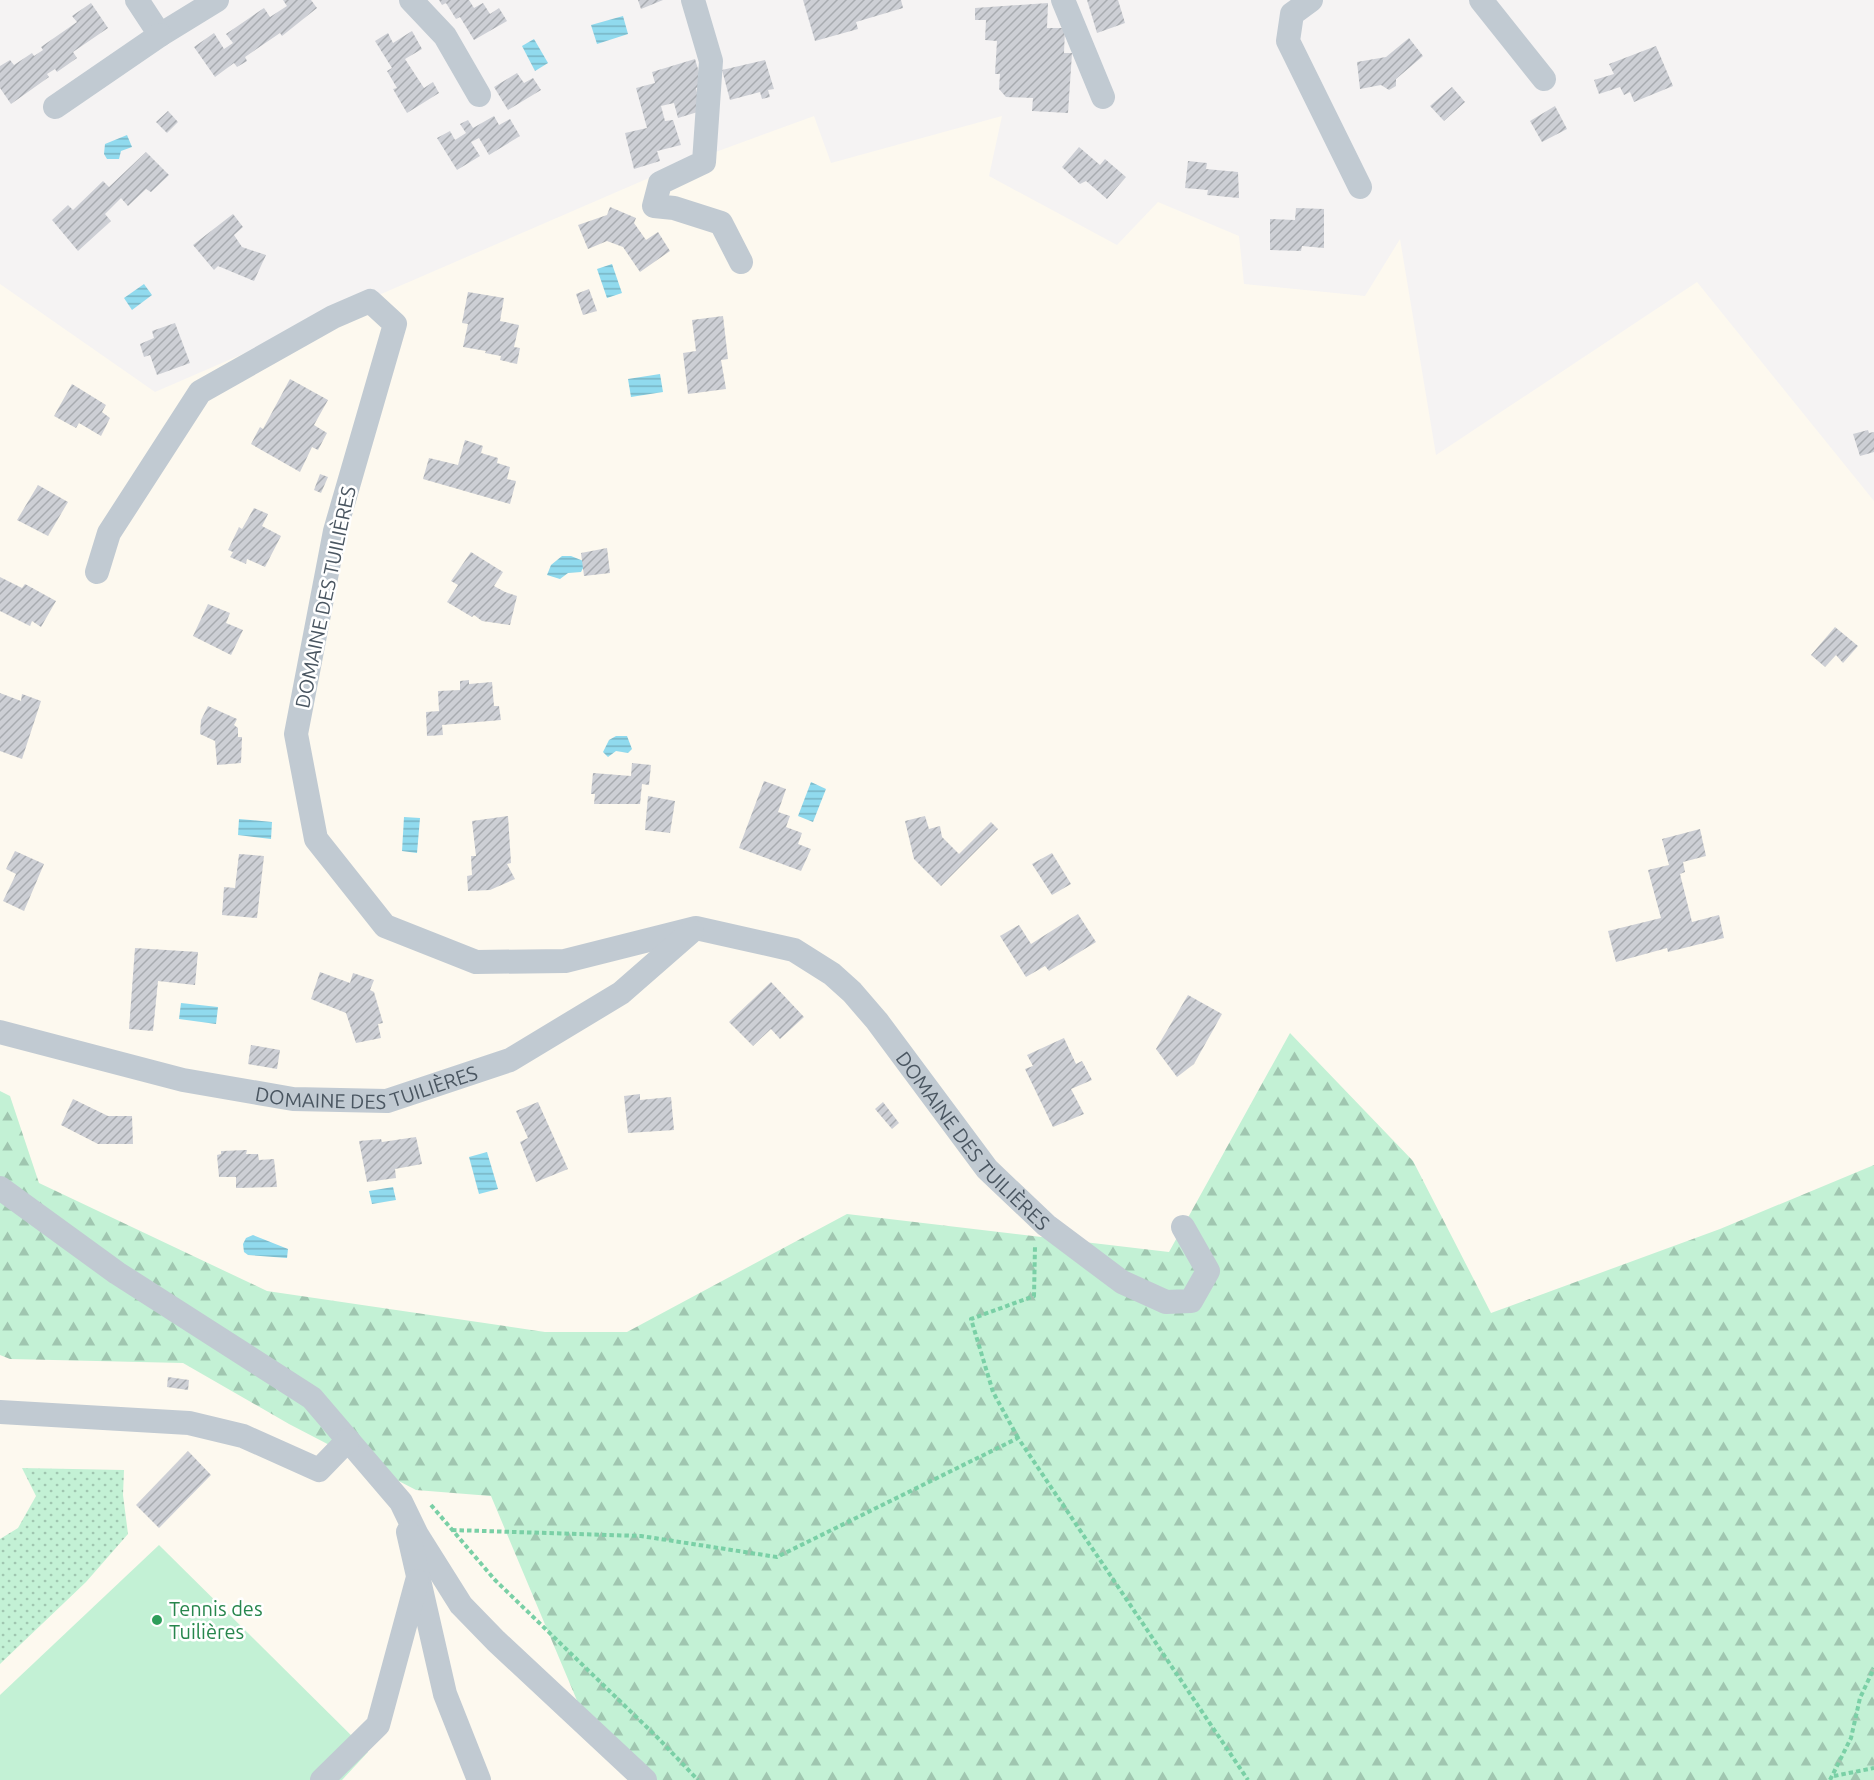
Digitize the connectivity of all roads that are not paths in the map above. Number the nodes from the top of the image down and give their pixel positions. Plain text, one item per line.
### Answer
1 (137, 0) edge
2 (217, 0) edge
3 (411, 0) edge
4 (693, 0) edge
5 (1063, 0) edge
6 (1311, 0) edge
7 (1481, 0) edge
8 (160, 36) junction
9 (1545, 79) dead end
10 (479, 95) dead end
11 (1103, 98) dead end
12 (55, 107) dead end
13 (1360, 187) dead end
14 (741, 262) dead end
15 (97, 572) dead end
16 (696, 928) junction
17 (0, 1032) edge
18 (0, 1188) edge
19 (1183, 1227) dead end
20 (0, 1412) edge
21 (348, 1440) junction
22 (401, 1502) junction
23 (418, 1578) junction
24 (322, 1780) edge
25 (479, 1780) edge
26 (645, 1780) edge

1 - 8 street
2 - 8 street
3 - 10 street
4 - 14 street
5 - 11 street
6 - 13 street
7 - 9 street
8 - 12 street
15 - 16 street, DOMAINE DES TUILIÈRES
16 - 17 street, DOMAINE DES TUILIÈRES
16 - 19 street, DOMAINE DES TUILIÈRES
18 - 21 street
20 - 21 street
21 - 22 street
22 - 23 street
22 - 26 street
23 - 24 street
23 - 25 street

